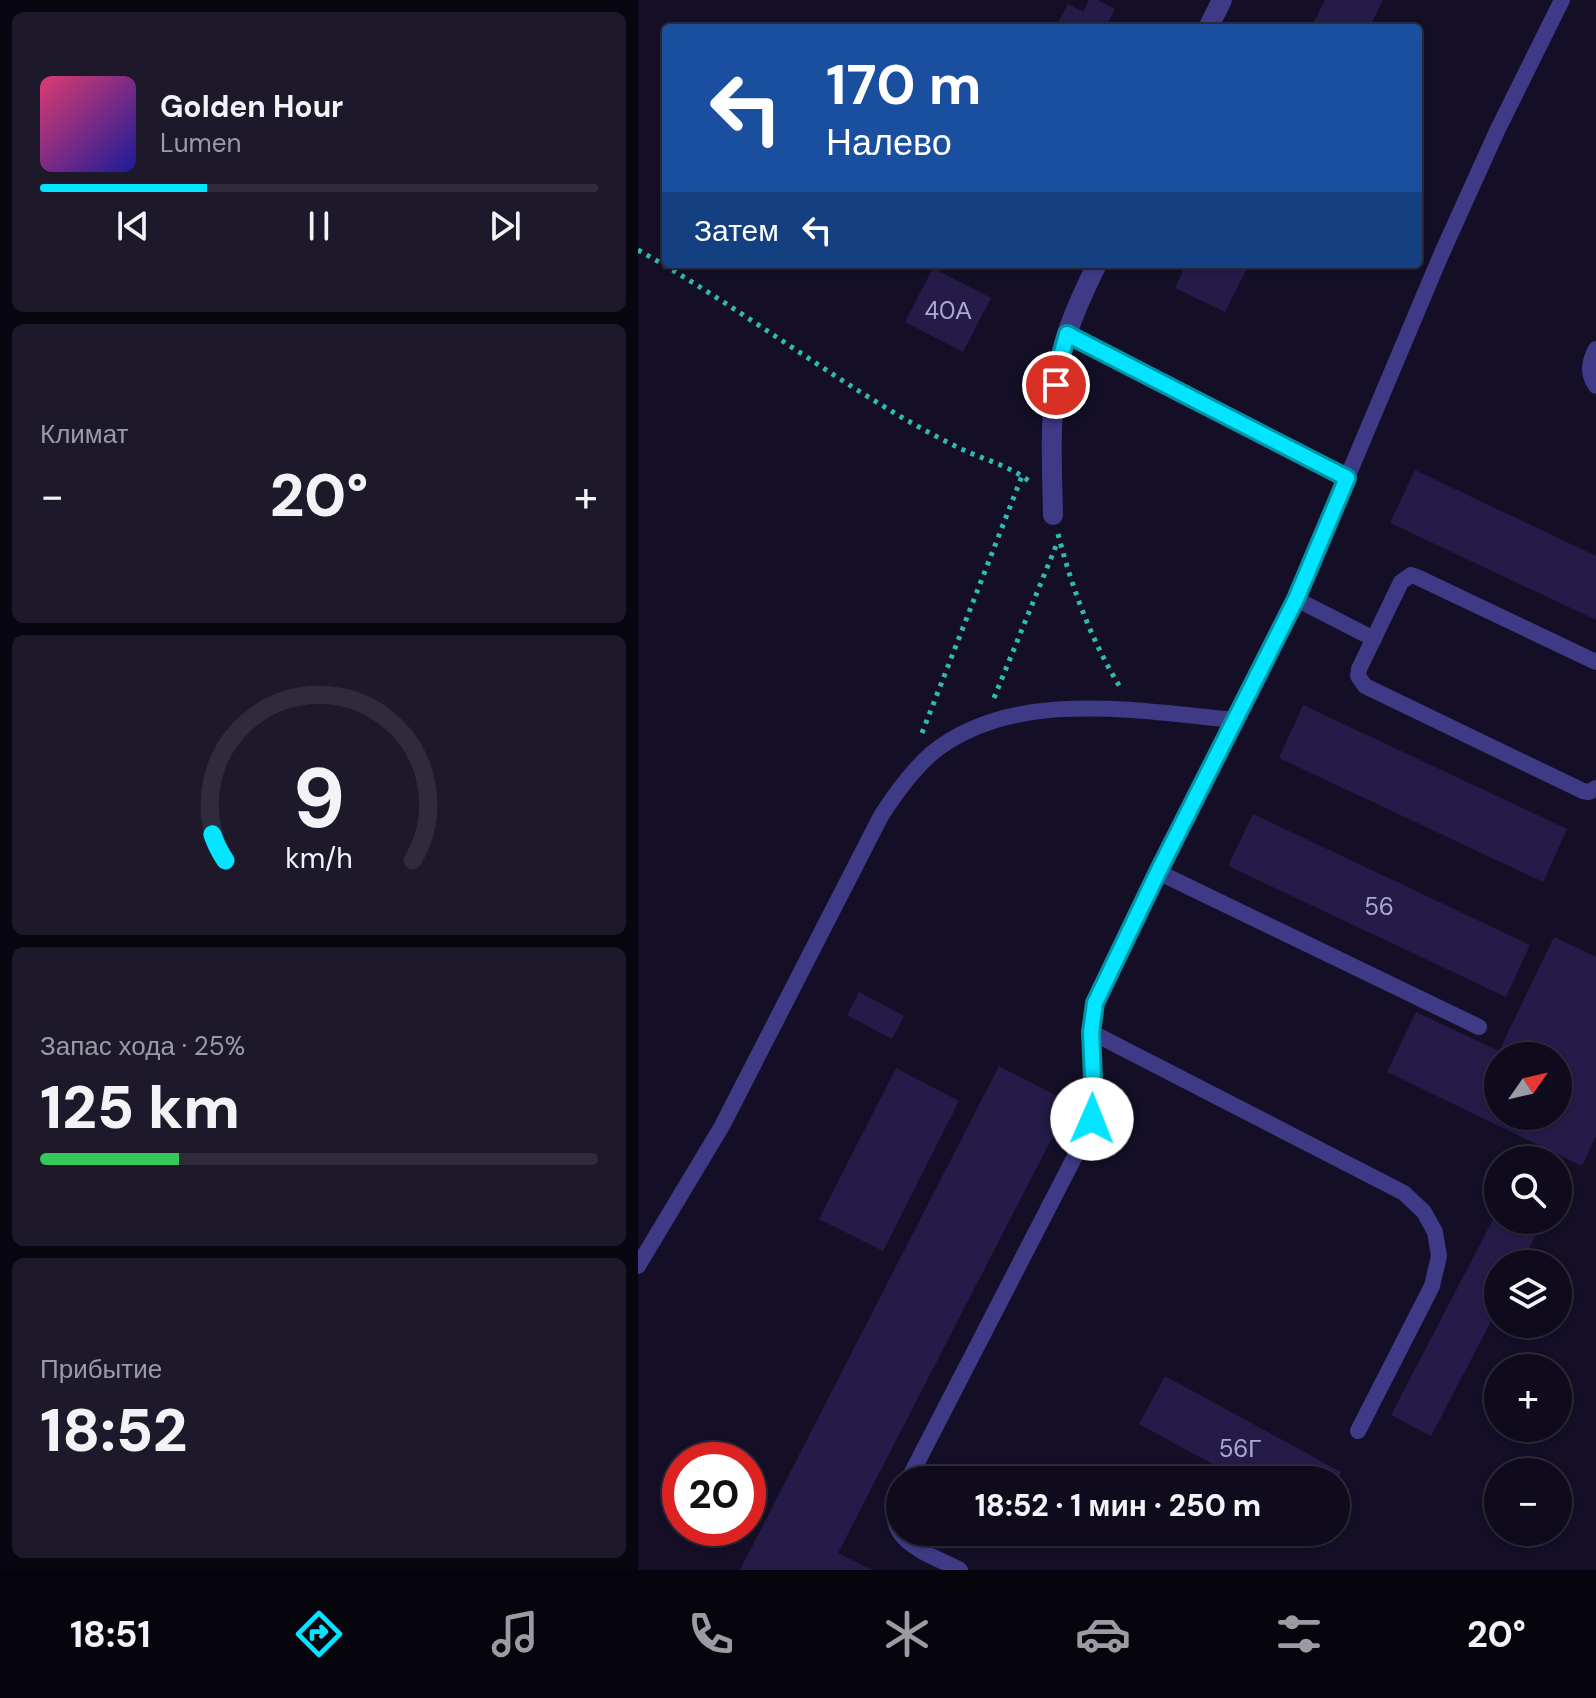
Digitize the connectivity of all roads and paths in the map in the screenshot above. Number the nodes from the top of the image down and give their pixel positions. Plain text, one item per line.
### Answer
1 (1222, 0) edge
2 (1562, 0) edge
3 (1210, 24) edge
4 (638, 250) edge
5 (662, 264) edge
6 (670, 268) edge
7 (1095, 268) edge
8 (1067, 334) junction
9 (1596, 349) edge
10 (1596, 386) edge
11 (1022, 476) junction
12 (1347, 478) junction
13 (1053, 515) junction
14 (1059, 539) junction
15 (1296, 599) junction
16 (1374, 639) junction
17 (1596, 662) edge
18 (1135, 711) junction
19 (1234, 720) junction
20 (983, 725) junction
21 (918, 742) dead end
22 (1596, 788) edge
23 (1158, 872) junction
24 (1479, 1027) dead end
25 (1091, 1032) junction
26 (638, 1266) edge
27 (1358, 1431) dead end
28 (915, 1466) edge
29 (915, 1546) edge
30 (960, 1570) edge

1 - 3 street
2 - 12 lane
4 - 5 path
6 - 11 path
7 - 8 street
8 - 12 lane
8 - 13 street
9 - 10 lane
11 - 13 path
11 - 21 path
12 - 15 lane
13 - 14 path
14 - 18 path
14 - 20 path
15 - 16 lane
15 - 19 lane
16 - 17 lane
16 - 22 lane
18 - 19 lane
18 - 20 lane
19 - 23 lane
20 - 26 lane
23 - 24 lane
23 - 25 lane
25 - 27 lane
25 - 28 lane
29 - 30 lane

